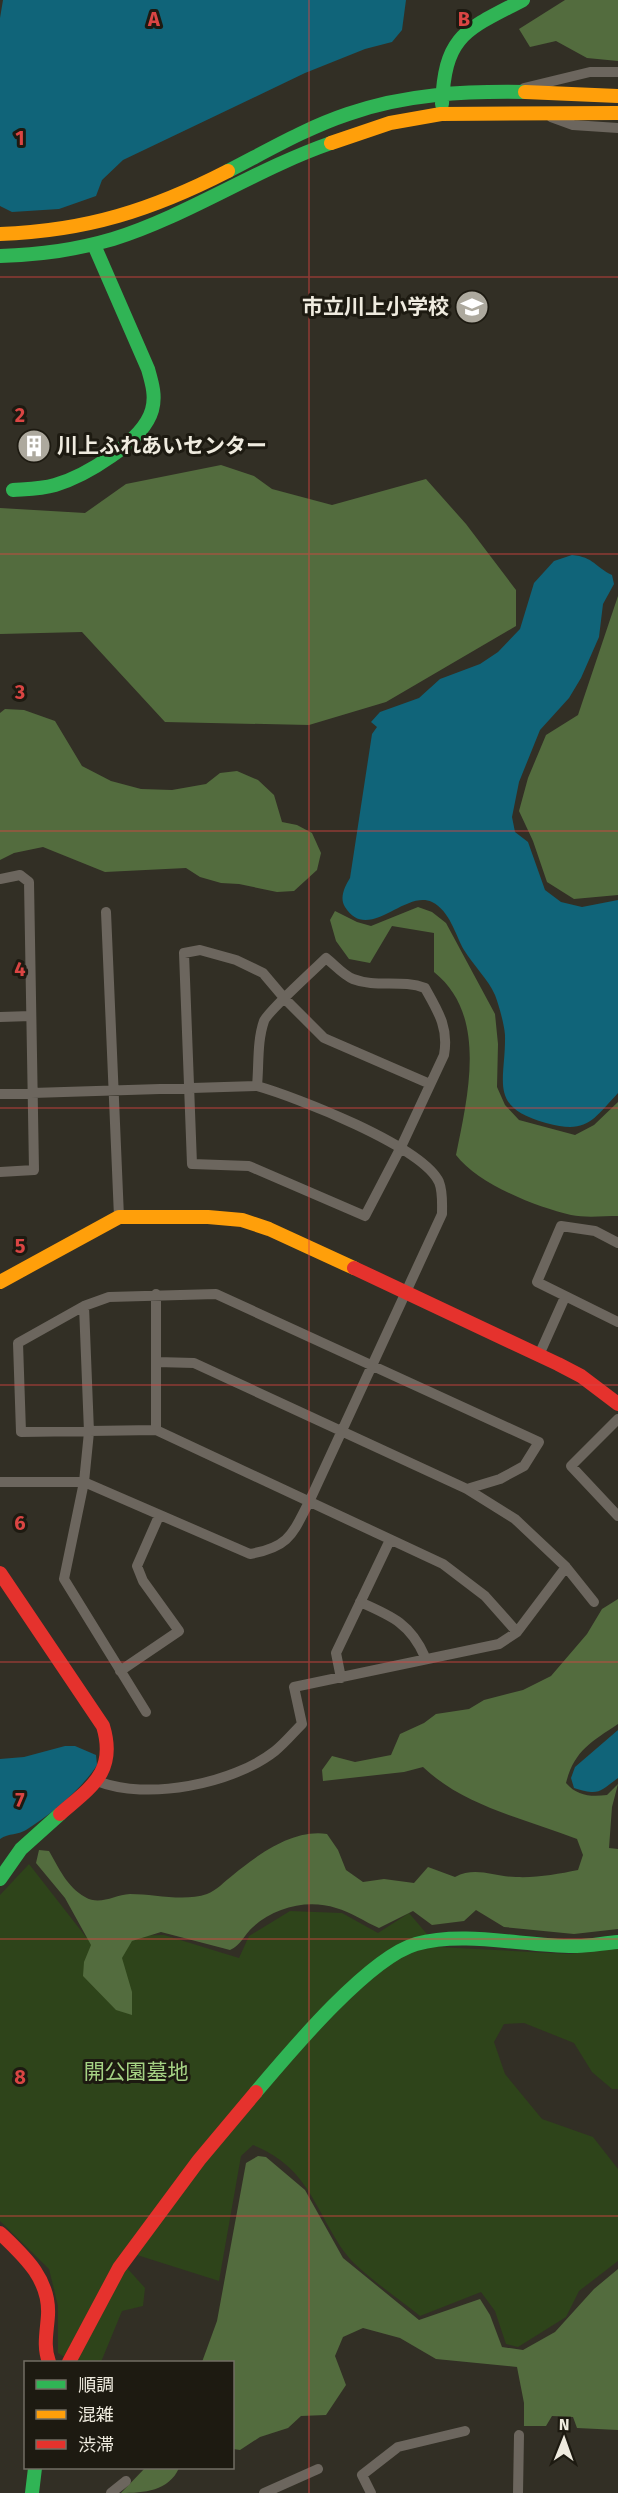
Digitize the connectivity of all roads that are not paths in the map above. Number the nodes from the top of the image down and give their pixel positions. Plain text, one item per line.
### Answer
1 (523, 0) edge
2 (618, 72) edge
3 (510, 92) junction
4 (442, 93) junction
5 (618, 96) edge
6 (539, 113) junction
7 (618, 113) edge
8 (441, 114) junction
9 (618, 128) edge
10 (0, 234) edge
11 (94, 245) junction
12 (0, 256) edge
13 (13, 490) dead end
14 (0, 879) edge
15 (106, 912) dead end
16 (285, 999) junction
17 (31, 1016) junction
18 (0, 1017) edge
19 (430, 1084) junction
20 (190, 1086) junction
21 (257, 1086) junction
22 (112, 1090) junction
23 (33, 1092) junction
24 (0, 1094) edge
25 (401, 1147) junction
26 (0, 1172) edge
27 (118, 1218) junction
28 (618, 1243) edge
29 (0, 1282) edge
30 (406, 1291) junction
31 (156, 1294) junction
32 (565, 1297) junction
33 (84, 1306) junction
34 (618, 1322) edge
35 (539, 1355) junction
36 (157, 1362) junction
37 (372, 1367) junction
38 (618, 1404) edge
39 (618, 1419) edge
40 (156, 1430) junction
41 (89, 1432) junction
42 (339, 1432) junction
43 (0, 1482) edge
44 (84, 1482) junction
45 (467, 1489) junction
46 (309, 1502) junction
47 (159, 1516) junction
48 (618, 1516) edge
49 (390, 1540) junction
50 (566, 1567) junction
51 (0, 1573) edge
52 (360, 1602) junction
53 (594, 1602) dead end
54 (517, 1632) junction
55 (425, 1658) junction
56 (120, 1671) junction
57 (340, 1678) junction
58 (146, 1712) dead end
59 (97, 1781) junction
60 (0, 1879) edge
61 (618, 1942) edge
62 (0, 2233) edge
63 (49, 2361) edge
64 (70, 2361) edge
65 (465, 2431) dead end
66 (519, 2435) dead end
67 (34, 2469) edge
68 (318, 2469) dead end
69 (126, 2481) dead end
70 (32, 2493) edge
71 (111, 2493) edge
72 (264, 2493) edge
73 (371, 2493) edge
74 (518, 2493) edge

1 - 4 street
2 - 3 street
3 - 4 street
3 - 5 street
4 - 8 street
4 - 10 street
6 - 7 street
6 - 8 street
6 - 9 street
8 - 11 street
11 - 12 street
11 - 13 street
14 - 17 street
15 - 22 street
16 - 19 street
16 - 19 street
16 - 20 street
16 - 21 street
17 - 18 street
17 - 23 street
19 - 25 street
20 - 21 street
20 - 22 street
20 - 25 street
21 - 25 street
22 - 23 street
22 - 27 street
23 - 24 street
23 - 26 street
25 - 30 street
27 - 29 street
27 - 30 street
28 - 32 street
30 - 35 street
30 - 37 street
31 - 33 street
31 - 36 street
31 - 37 street
32 - 34 street
32 - 35 street
33 - 41 street
33 - 41 street
35 - 38 street
36 - 40 street
36 - 42 street
37 - 42 street
37 - 45 street
39 - 48 street
40 - 41 street
40 - 46 street
41 - 44 street
42 - 45 street
42 - 46 street
43 - 44 street
44 - 47 street
44 - 56 street
45 - 50 street
46 - 47 street
46 - 49 street
47 - 56 street
49 - 52 street
49 - 54 street
50 - 53 street
50 - 54 street
51 - 59 street
52 - 55 street
52 - 57 street
54 - 55 street
55 - 57 street
56 - 58 street
57 - 59 street
59 - 60 street
61 - 64 street
62 - 63 street
65 - 73 street
66 - 74 street
67 - 70 street
68 - 72 street
69 - 71 street

